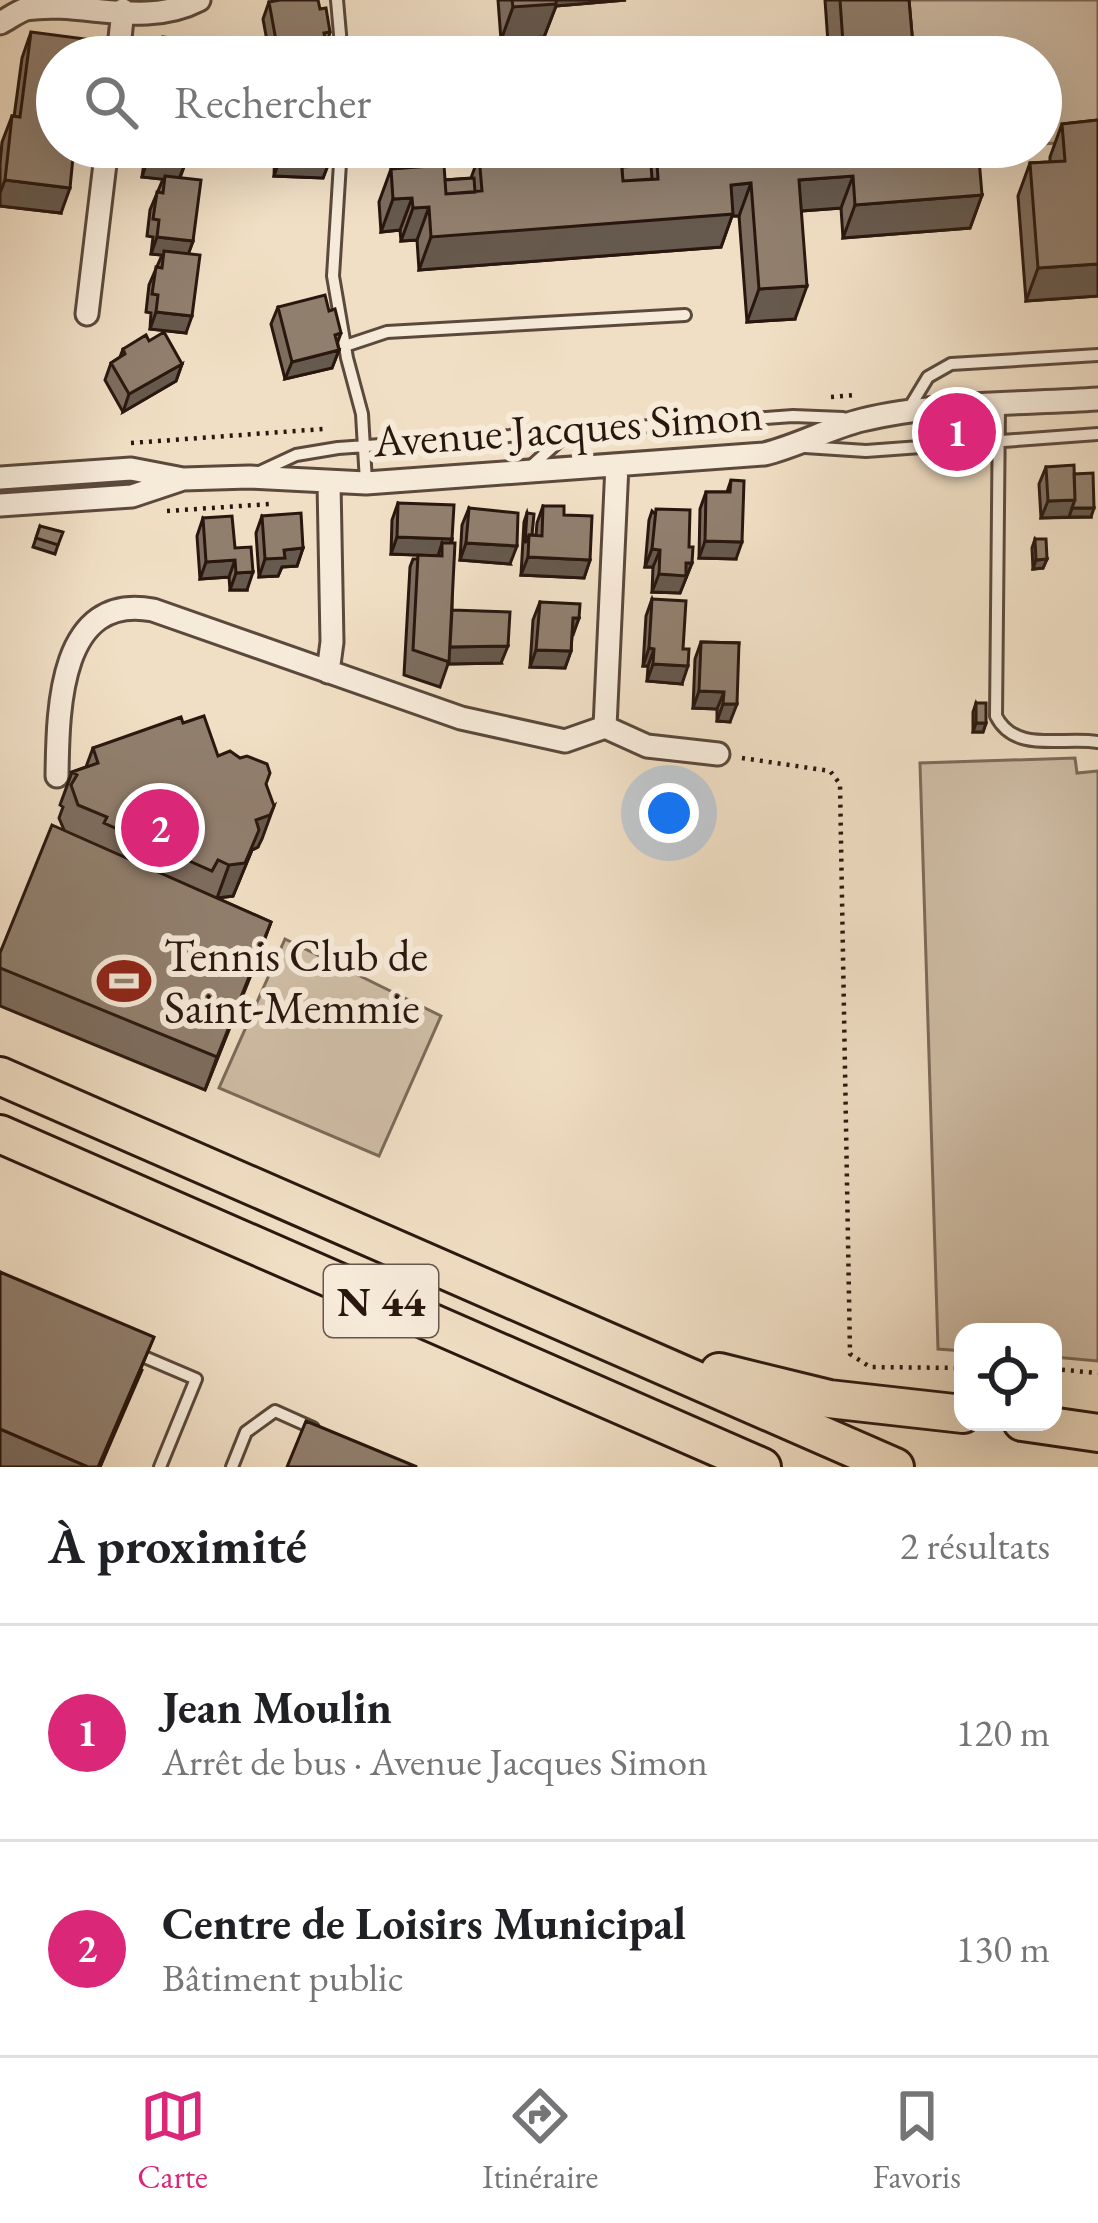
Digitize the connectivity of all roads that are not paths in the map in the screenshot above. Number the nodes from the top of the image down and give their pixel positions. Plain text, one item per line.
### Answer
1 (199, 0) edge
2 (337, 0) edge
3 (124, 10) junction
4 (0, 23) edge
5 (121, 36) edge
6 (340, 36) edge
7 (104, 168) edge
8 (340, 168) edge
9 (87, 314) dead end
10 (685, 315) dead end
11 (345, 346) junction
12 (1098, 355) edge
13 (1098, 399) edge
14 (999, 406) junction
15 (906, 413) junction
16 (864, 420) junction
17 (571, 431) junction
18 (1098, 434) edge
19 (998, 441) junction
20 (364, 446) junction
21 (795, 447) junction
22 (617, 465) junction
23 (525, 472) junction
24 (249, 477) junction
25 (0, 478) edge
26 (183, 479) junction
27 (367, 482) junction
28 (328, 483) junction
29 (0, 506) edge
30 (328, 672) junction
31 (605, 727) junction
32 (1098, 742) edge
33 (718, 754) road end
34 (57, 776) dead end
35 (0, 1076) edge
36 (0, 1133) edge
37 (131, 1351) edge
38 (634, 1354) junction
39 (954, 1413) edge
40 (1062, 1428) edge
41 (318, 1430) edge
42 (1098, 1433) edge
43 (160, 1467) edge
44 (232, 1467) edge
45 (762, 1467) edge
46 (895, 1467) edge

1 - 3 street
2 - 6 lane
3 - 4 street
3 - 5 street
7 - 9 street
8 - 11 lane
10 - 11 lane
11 - 20 lane
12 - 15 lane
13 - 14 street, Avenue Jacques Simon
14 - 15 street, Avenue Jacques Simon
14 - 19 lane
15 - 16 street, Avenue Jacques Simon
16 - 17 lane
16 - 21 street, Avenue Jacques Simon
17 - 20 lane
17 - 23 lane
18 - 19 lane
19 - 21 lane
19 - 32 lane
20 - 24 lane
20 - 27 lane
21 - 22 street, Avenue Jacques Simon
22 - 23 street, Avenue Jacques Simon
22 - 31 street
23 - 27 street, Avenue Jacques Simon
24 - 26 street, Avenue Jacques Simon
24 - 28 street, Avenue Jacques Simon
25 - 26 street, Avenue Jacques Simon
26 - 29 street, Avenue Jacques Simon
27 - 28 street, Avenue Jacques Simon
28 - 30 street
30 - 31 street
30 - 34 street
31 - 33 street
35 - 38 main road, N 44
36 - 45 main road, N 44
37 - 43 lane
38 - 39 main road
38 - 46 main road, N 44
40 - 42 main road
41 - 44 lane

